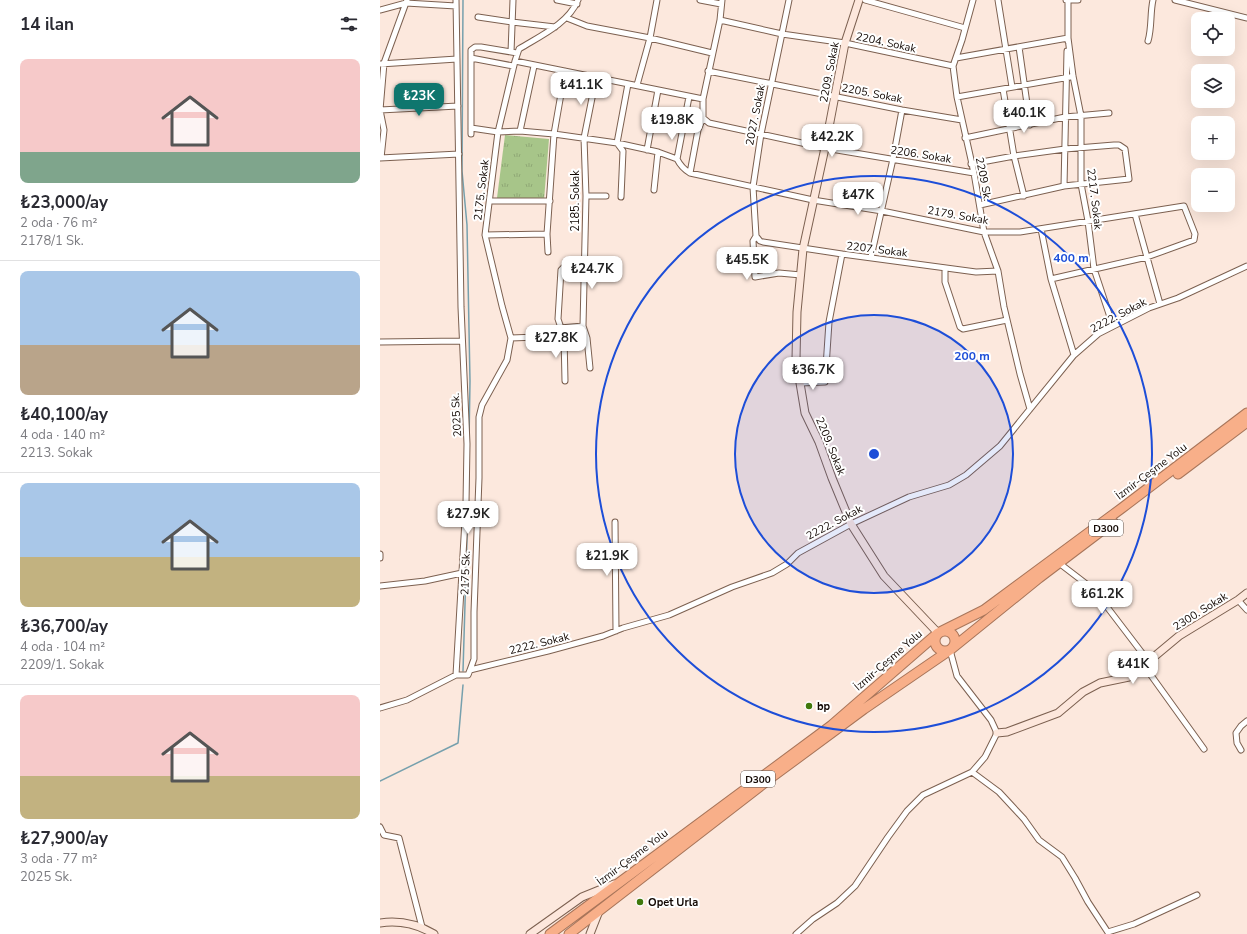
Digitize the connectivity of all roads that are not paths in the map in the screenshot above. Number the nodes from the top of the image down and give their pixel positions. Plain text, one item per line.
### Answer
1 (456, 0) edge
2 (514, 0) edge
3 (557, 0) edge
4 (657, 0) edge
5 (700, 0) edge
6 (789, 0) edge
7 (859, 0) edge
8 (865, 0) edge
9 (973, 0) edge
10 (998, 0) edge
11 (1067, 0) edge
12 (1078, 0) edge
13 (1153, 0) edge
14 (1175, 0) edge
15 (406, 1) edge
16 (578, 2) edge
17 (721, 2) edge
18 (456, 6) junction
19 (380, 10) edge
20 (478, 17) dead end
21 (567, 18) junction
22 (1247, 18) edge
23 (720, 20) junction
24 (512, 22) junction
25 (555, 27) junction
26 (965, 28) junction
27 (782, 34) junction
28 (650, 38) junction
29 (1068, 38) junction
30 (1148, 41) dead end
31 (845, 43) junction
32 (1019, 47) junction
33 (1006, 49) junction
34 (511, 52) junction
35 (517, 53) junction
36 (712, 53) junction
37 (471, 58) junction
38 (956, 58) junction
39 (457, 59) junction
40 (382, 64) edge
41 (514, 64) junction
42 (534, 66) junction
43 (953, 66) junction
44 (708, 71) junction
45 (565, 72) junction
46 (1073, 76) junction
47 (1067, 77) junction
48 (596, 78) junction
49 (772, 83) junction
50 (628, 84) junction
51 (637, 85) junction
52 (1025, 85) junction
53 (1012, 87) junction
54 (1003, 89) junction
55 (658, 90) junction
56 (834, 96) junction
57 (689, 97) junction
58 (956, 97) junction
59 (703, 99) junction
60 (458, 106) junction
61 (380, 110) edge
62 (902, 110) junction
63 (1109, 113) dead end
64 (1080, 116) junction
65 (1065, 117) junction
66 (703, 118) junction
67 (962, 120) junction
68 (1030, 125) junction
69 (1010, 128) junction
70 (520, 131) junction
71 (498, 132) junction
72 (554, 134) junction
73 (761, 134) junction
74 (584, 138) junction
75 (965, 138) junction
76 (617, 143) junction
77 (825, 148) junction
78 (1080, 148) junction
79 (1065, 149) junction
80 (647, 150) junction
81 (658, 152) junction
82 (459, 154) junction
83 (1014, 156) junction
84 (380, 158) edge
85 (677, 159) junction
86 (893, 159) junction
87 (971, 164) junction
88 (690, 173) junction
89 (974, 173) junction
90 (1081, 184) junction
91 (1064, 186) junction
92 (753, 187) junction
93 (654, 190) dead end
94 (586, 196) junction
95 (606, 196) dead end
96 (1024, 196) junction
97 (621, 197) dead end
98 (490, 200) junction
99 (813, 200) junction
100 (550, 201) junction
101 (980, 205) junction
102 (882, 211) junction
103 (1135, 214) junction
104 (1088, 221) junction
105 (1040, 229) junction
106 (984, 232) junction
107 (547, 234) junction
108 (485, 235) junction
109 (756, 236) junction
110 (803, 249) junction
111 (548, 252) dead end
112 (842, 254) junction
113 (871, 257) junction
114 (1146, 257) junction
115 (584, 266) junction
116 (1247, 266) edge
117 (945, 268) junction
118 (1094, 269) junction
119 (998, 272) junction
120 (801, 275) junction
121 (1051, 279) junction
122 (1160, 304) junction
123 (1007, 320) junction
124 (583, 326) junction
125 (1113, 326) junction
126 (560, 328) junction
127 (564, 336) junction
128 (512, 338) junction
129 (462, 341) junction
130 (380, 342) edge
131 (1074, 355) junction
132 (590, 368) dead end
133 (565, 381) dead end
134 (800, 383) junction
135 (1030, 409) junction
136 (1247, 413) edge
137 (1247, 422) edge
138 (615, 522) dead end
139 (851, 524) junction
140 (380, 554) edge
141 (380, 558) edge
142 (1059, 563) junction
143 (462, 573) junction
144 (380, 586) edge
145 (1247, 593) edge
146 (1238, 600) junction
147 (1247, 610) edge
148 (616, 631) junction
149 (938, 633) junction
150 (950, 650) junction
151 (1147, 665) junction
152 (470, 670) junction
153 (456, 675) junction
154 (380, 708) edge
155 (1247, 721) edge
156 (997, 732) junction
157 (1204, 749) dead end
158 (1241, 750) dead end
159 (972, 772) junction
160 (380, 827) edge
161 (617, 883) junction
162 (1197, 895) dead end
163 (599, 911) junction
164 (380, 923) edge
165 (422, 928) junction
166 (1108, 933) edge
167 (434, 934) edge
168 (530, 934) edge
169 (550, 934) edge
170 (569, 934) edge
171 (575, 934) edge
172 (590, 934) edge
173 (796, 934) edge

1 - 18 street, 2025 Sk.
2 - 24 street
3 - 16 street
4 - 28 street
5 - 17 street
6 - 27 street, 2027. Sokak
7 - 31 street, 2209. Sokak
8 - 26 street
9 - 26 street, 2209 Sk.
10 - 33 street
11 - 12 street
11 - 29 street, 2217. Sokak
13 - 30 street
14 - 22 street
15 - 18 street
15 - 19 street
15 - 40 street
16 - 21 street
17 - 23 street
18 - 39 street, 2025 Sk.
20 - 24 street
21 - 25 street
21 - 28 street
23 - 27 street, 2204. Sokak
23 - 36 street
24 - 25 street
24 - 34 street
25 - 35 street
26 - 38 street, 2209 Sk.
27 - 31 street, 2204. Sokak
27 - 49 street, 2027. Sokak
28 - 36 street
28 - 51 street
29 - 32 street
29 - 46 street, 2217. Sokak
29 - 47 street
31 - 43 street, 2204. Sokak
31 - 56 street, 2209. Sokak
32 - 33 street
32 - 52 street
33 - 38 street
33 - 53 street
34 - 35 street
34 - 37 street
35 - 41 street, 2175. Sokak
36 - 44 street
37 - 41 street
37 - 71 street
38 - 43 street, 2209 Sk.
39 - 40 street
39 - 60 street, 2025 Sk.
40 - 61 street
41 - 42 street
41 - 71 street, 2175. Sokak
42 - 45 street
42 - 70 street
43 - 58 street, 2209 Sk.
44 - 49 street, 2205. Sokak
44 - 59 street
45 - 48 street
45 - 72 street
46 - 47 street
46 - 64 street, 2217. Sokak
47 - 52 street
47 - 65 street
48 - 50 street
48 - 74 street, 2185. Sokak
49 - 56 street, 2205. Sokak
49 - 73 street, 2027. Sokak
50 - 51 street
50 - 76 street
51 - 55 street
52 - 53 street
52 - 68 street
53 - 54 street
54 - 58 street
54 - 69 street
55 - 57 street
55 - 80 street
56 - 62 street, 2205. Sokak
56 - 77 street, 2209. Sokak
57 - 59 street
57 - 85 street
58 - 67 street, 2209 Sk.
59 - 66 street
60 - 61 street
60 - 82 street, 2025 Sk.
61 - 84 street
62 - 67 street, 2205. Sokak
62 - 86 street
63 - 64 street
64 - 65 street
64 - 78 street, 2217. Sokak
65 - 68 street
65 - 79 street
66 - 73 street, 2206. Sokak
66 - 88 street
67 - 75 street, 2209 Sk.
68 - 69 street
69 - 75 street
69 - 83 street
70 - 71 street
70 - 72 street
71 - 98 street, 2175. Sokak
72 - 74 street
72 - 100 street
73 - 77 street, 2206. Sokak
73 - 92 street, 2027. Sokak
74 - 76 street
74 - 94 street, 2185. Sokak
75 - 87 street, 2209 Sk.
76 - 80 street
76 - 97 street
77 - 86 street, 2206. Sokak
77 - 99 street, 2209. Sokak
78 - 79 street
78 - 90 street, 2217. Sokak
78 - 90 street
79 - 83 street
79 - 91 street
80 - 81 street
81 - 85 street
81 - 93 street
82 - 84 street
82 - 129 street, 2025 Sk.
83 - 87 street
83 - 96 street
85 - 88 street
86 - 89 street, 2206. Sokak
86 - 102 street
87 - 89 street, 2209 Sk.
88 - 92 street, 2179. Sokak
89 - 101 street, 2209 Sk.
90 - 91 street
90 - 104 street, 2217. Sokak
91 - 96 street
92 - 99 street, 2179. Sokak
92 - 109 street, 2027. Sokak
94 - 95 street
94 - 115 street, 2185. Sokak
96 - 101 street
98 - 100 street
98 - 108 street, 2175. Sokak
99 - 102 street, 2179. Sokak
99 - 110 street, 2209. Sokak
100 - 107 street
101 - 106 street, 2209 Sk.
102 - 106 street, 2179. Sokak
102 - 113 street
103 - 104 street, 2179. Sokak
103 - 114 street
103 - 114 street, 2179. Sokak
104 - 105 street, 2179. Sokak
104 - 118 street, 2217. Sokak
105 - 106 street, 2179. Sokak
105 - 121 street
106 - 119 street, 2209 Sk.
107 - 108 street
107 - 111 street
108 - 128 street, 2175. Sokak
109 - 110 street, 2207. Sokak
109 - 120 street, 2027. Sokak
110 - 112 street, 2207. Sokak
110 - 120 street, 2209. Sokak
112 - 113 street, 2207. Sokak
112 - 134 street
113 - 117 street, 2207. Sokak
114 - 118 street
114 - 122 street
115 - 124 street, 2185. Sokak
115 - 126 street
116 - 122 street, 2222. Sokak
117 - 119 street, 2207. Sokak
117 - 123 street
118 - 121 street
118 - 125 street, 2217. Sokak
119 - 123 street, 2209 Sk.
120 - 134 street, 2209. Sokak
121 - 131 street
122 - 125 street, 2222. Sokak
123 - 135 street, 2209 Sk.
124 - 126 street
124 - 132 street, 2185. Sokak
125 - 131 street, 2222. Sokak
126 - 127 street
127 - 128 street
127 - 133 street
128 - 152 street, 2175 Sk.
129 - 130 street
129 - 143 street, 2025 Sk.
131 - 135 street, 2222. Sokak
134 - 139 street, 2209. Sokak
135 - 139 street, 2222. Sokak
136 - 149 highway, İzmir-Çeşme Yolu / D300
137 - 142 highway, İzmir-Çeşme Yolu / D300
138 - 148 street
139 - 148 street, 2222. Sokak
139 - 149 street, 2209. Sokak
140 - 141 street
142 - 150 highway, İzmir-Çeşme Yolu / D300
142 - 151 street
143 - 144 street
143 - 153 street, 2025 Sk.
145 - 146 street, 2300. Sokak
146 - 147 street
146 - 151 street, 2300. Sokak
148 - 152 street, 2222. Sokak
149 - 150 highway
149 - 150 highway
149 - 161 highway, İzmir-Çeşme Yolu / D300
150 - 156 street
150 - 163 highway, İzmir-Çeşme Yolu / D300
151 - 156 street, 2300. Sokak
151 - 157 street
152 - 153 street, 2222. Sokak
153 - 154 street, 2222. Sokak
155 - 158 street
156 - 159 street
159 - 166 street
159 - 173 street
160 - 165 street
161 - 168 street
161 - 169 highway, İzmir-Çeşme Yolu / D300
162 - 166 street
163 - 170 highway, İzmir-Çeşme Yolu / D300
163 - 171 highway
163 - 172 street
164 - 165 street
165 - 167 street

